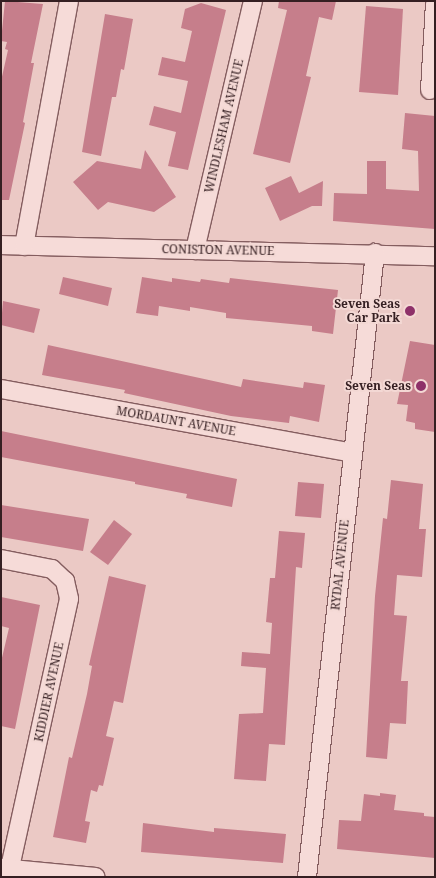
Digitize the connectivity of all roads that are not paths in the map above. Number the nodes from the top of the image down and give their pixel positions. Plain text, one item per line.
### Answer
1 (69, 1) edge
2 (253, 1) edge
3 (435, 4) edge
4 (430, 90) dead end
5 (1, 245) edge
6 (24, 246) junction
7 (195, 250) junction
8 (375, 253) junction
9 (435, 256) edge
10 (1, 389) edge
11 (352, 453) junction
12 (1, 559) edge
13 (6, 871) edge
14 (96, 877) edge
15 (307, 877) edge

1 - 6 street
2 - 7 street, WINDLESHAM AVENUE
3 - 4 street
5 - 6 street, CONISTON AVENUE
6 - 7 street, CONISTON AVENUE
7 - 8 street, CONISTON AVENUE
8 - 9 street, CONISTON AVENUE
8 - 11 street, RYDAL AVENUE
10 - 11 street, MORDAUNT AVENUE
11 - 15 street, RYDAL AVENUE
12 - 13 street, KIDDIER AVENUE
13 - 14 street

